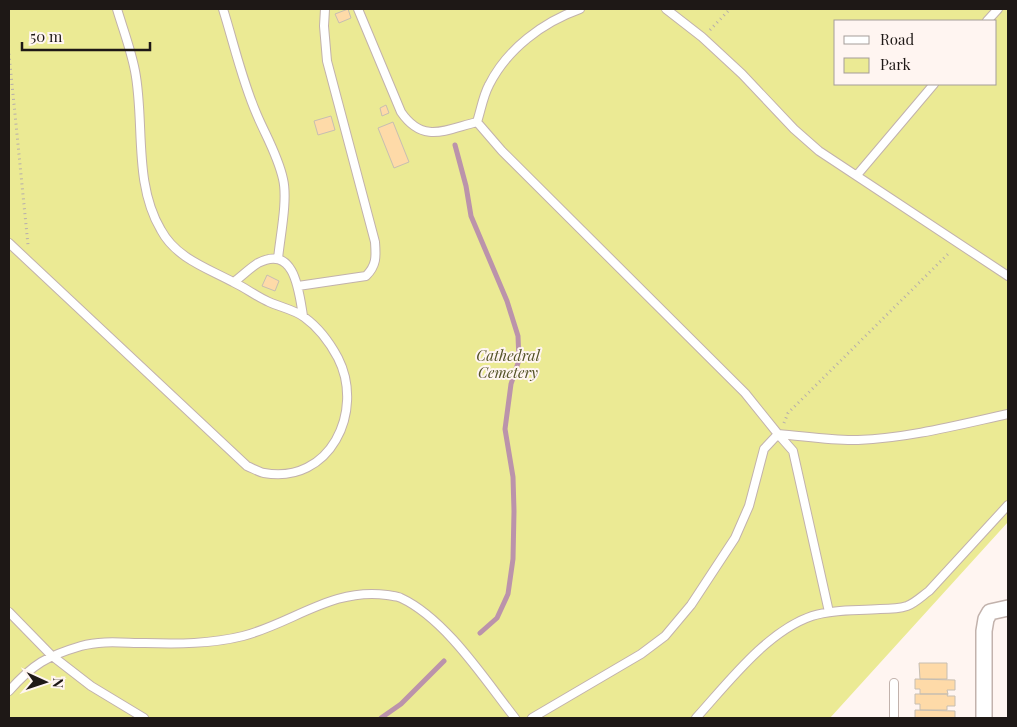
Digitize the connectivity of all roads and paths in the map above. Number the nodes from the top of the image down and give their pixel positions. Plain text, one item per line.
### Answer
1 (117, 9) edge
2 (223, 9) edge
3 (325, 9) edge
4 (358, 9) edge
5 (580, 9) edge
6 (666, 9) edge
7 (730, 9) edge
8 (998, 9) edge
9 (988, 20) edge
10 (702, 37) junction
11 (9, 54) edge
12 (933, 85) edge
13 (477, 122) junction
14 (857, 175) junction
15 (9, 243) edge
16 (959, 243) junction
17 (25, 258) junction
18 (278, 259) junction
19 (1008, 276) edge
20 (234, 282) junction
21 (298, 286) junction
22 (303, 316) junction
23 (1008, 414) edge
24 (778, 434) junction
25 (1008, 505) edge
26 (1008, 608) edge
27 (9, 612) edge
28 (829, 612) junction
29 (51, 655) junction
30 (894, 683) dead end
31 (9, 691) edge
32 (144, 718) edge
33 (515, 718) edge
34 (532, 718) edge
35 (696, 718) edge
36 (894, 718) edge
37 (984, 718) edge

1 - 20 lane
2 - 18 lane
3 - 21 lane
4 - 13 lane
5 - 13 lane
6 - 10 lane
7 - 10 path
8 - 9 lane
10 - 14 lane
11 - 17 path
12 - 14 lane
13 - 24 lane
14 - 16 lane
15 - 17 lane
16 - 19 lane
16 - 24 path
17 - 22 lane
18 - 20 lane
18 - 21 lane
20 - 22 lane
21 - 22 lane
23 - 24 lane
24 - 28 lane
24 - 34 lane
25 - 28 lane
26 - 37 street
27 - 29 lane
28 - 35 lane
29 - 31 lane
29 - 32 lane
29 - 33 lane
30 - 36 lane

